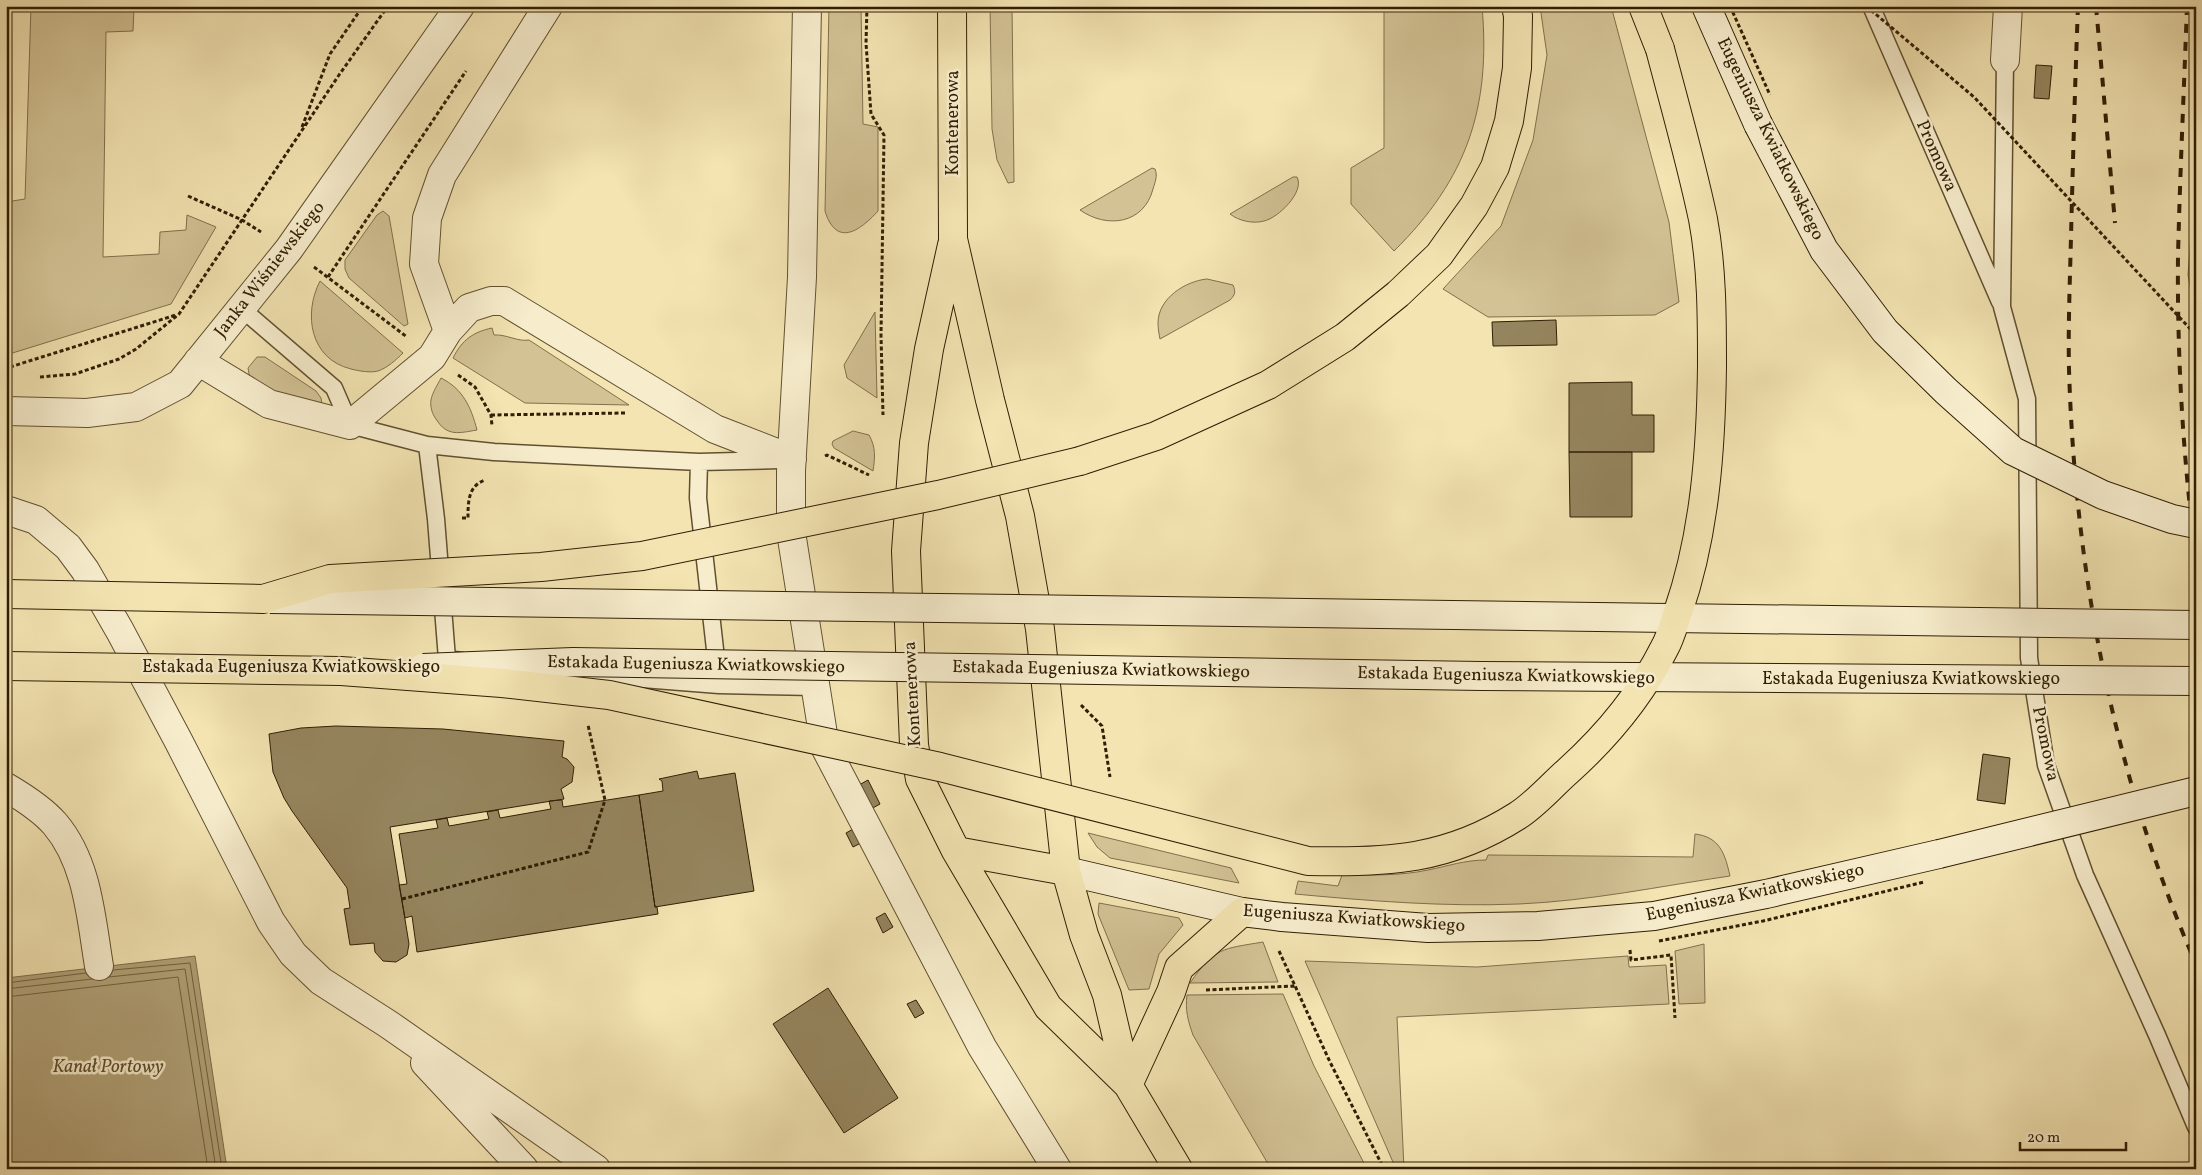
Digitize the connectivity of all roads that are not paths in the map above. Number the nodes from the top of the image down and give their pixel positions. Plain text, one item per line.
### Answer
1 (460, 6) edge
2 (548, 6) edge
3 (807, 6) edge
4 (952, 6) edge
5 (1643, 6) edge
6 (1706, 6) edge
7 (1870, 6) edge
8 (2008, 6) edge
9 (1517, 11) edge
10 (2005, 60) joint
11 (953, 239) junction
12 (2002, 306) junction
13 (241, 308) junction
14 (448, 331) junction
15 (198, 361) junction
16 (7, 400) edge
17 (350, 425) junction
18 (427, 445) junction
19 (792, 459) junction
20 (699, 462) junction
21 (6, 510) edge
22 (2196, 524) edge
23 (6, 594) edge
24 (263, 599) junction
25 (2196, 625) edge
26 (6, 666) edge
27 (341, 671) junction
28 (2196, 681) edge
29 (718, 685) junction
30 (815, 688) junction
31 (6, 786) edge
32 (2196, 791) edge
33 (956, 852) junction
34 (1066, 871) junction
35 (1242, 912) junction
36 (99, 966) dead end
37 (388, 1024) junction
38 (1128, 1085) junction
39 (2196, 1126) edge
40 (524, 1169) edge
41 (596, 1169) edge
42 (1057, 1169) edge
43 (1178, 1169) edge

1 - 13 main road, Janka Wiśniewskiego
2 - 14 main road
3 - 19 main road
4 - 11 highway, Kontenerowa
5 - 27 highway, bridge
6 - 22 main road, Eugeniusza Kwiatkowskiego, bridge
7 - 12 lane, Promowa
8 - 10 main road, Promowa
9 - 24 highway, bridge
10 - 12 lane, Promowa
11 - 33 highway, Kontenerowa
11 - 34 highway, Kontenerowa
12 - 39 lane, Promowa
13 - 15 main road, Janka Wiśniewskiego
13 - 17 lane
14 - 17 main road
14 - 19 main road
15 - 16 main road, Janka Wiśniewskiego
15 - 17 main road
17 - 18 lane
18 - 20 lane
18 - 29 lane
19 - 20 lane
19 - 30 main road
20 - 29 lane
21 - 37 main road
23 - 24 highway, bridge
24 - 25 main road, bridge
26 - 27 highway, Estakada Eugeniusza Kwiatkowskiego, bridge
27 - 28 main road, Estakada Eugeniusza Kwiatkowskiego, bridge
29 - 30 lane
30 - 42 main road
31 - 36 main road
32 - 35 main road, Eugeniusza Kwiatkowskiego, bridge
33 - 34 highway
33 - 38 highway, Kontenerowa
34 - 35 main road, Eugeniusza Kwiatkowskiego
34 - 38 highway, Kontenerowa
35 - 38 highway
37 - 40 main road
37 - 41 main road
38 - 43 highway, Kontenerowa

